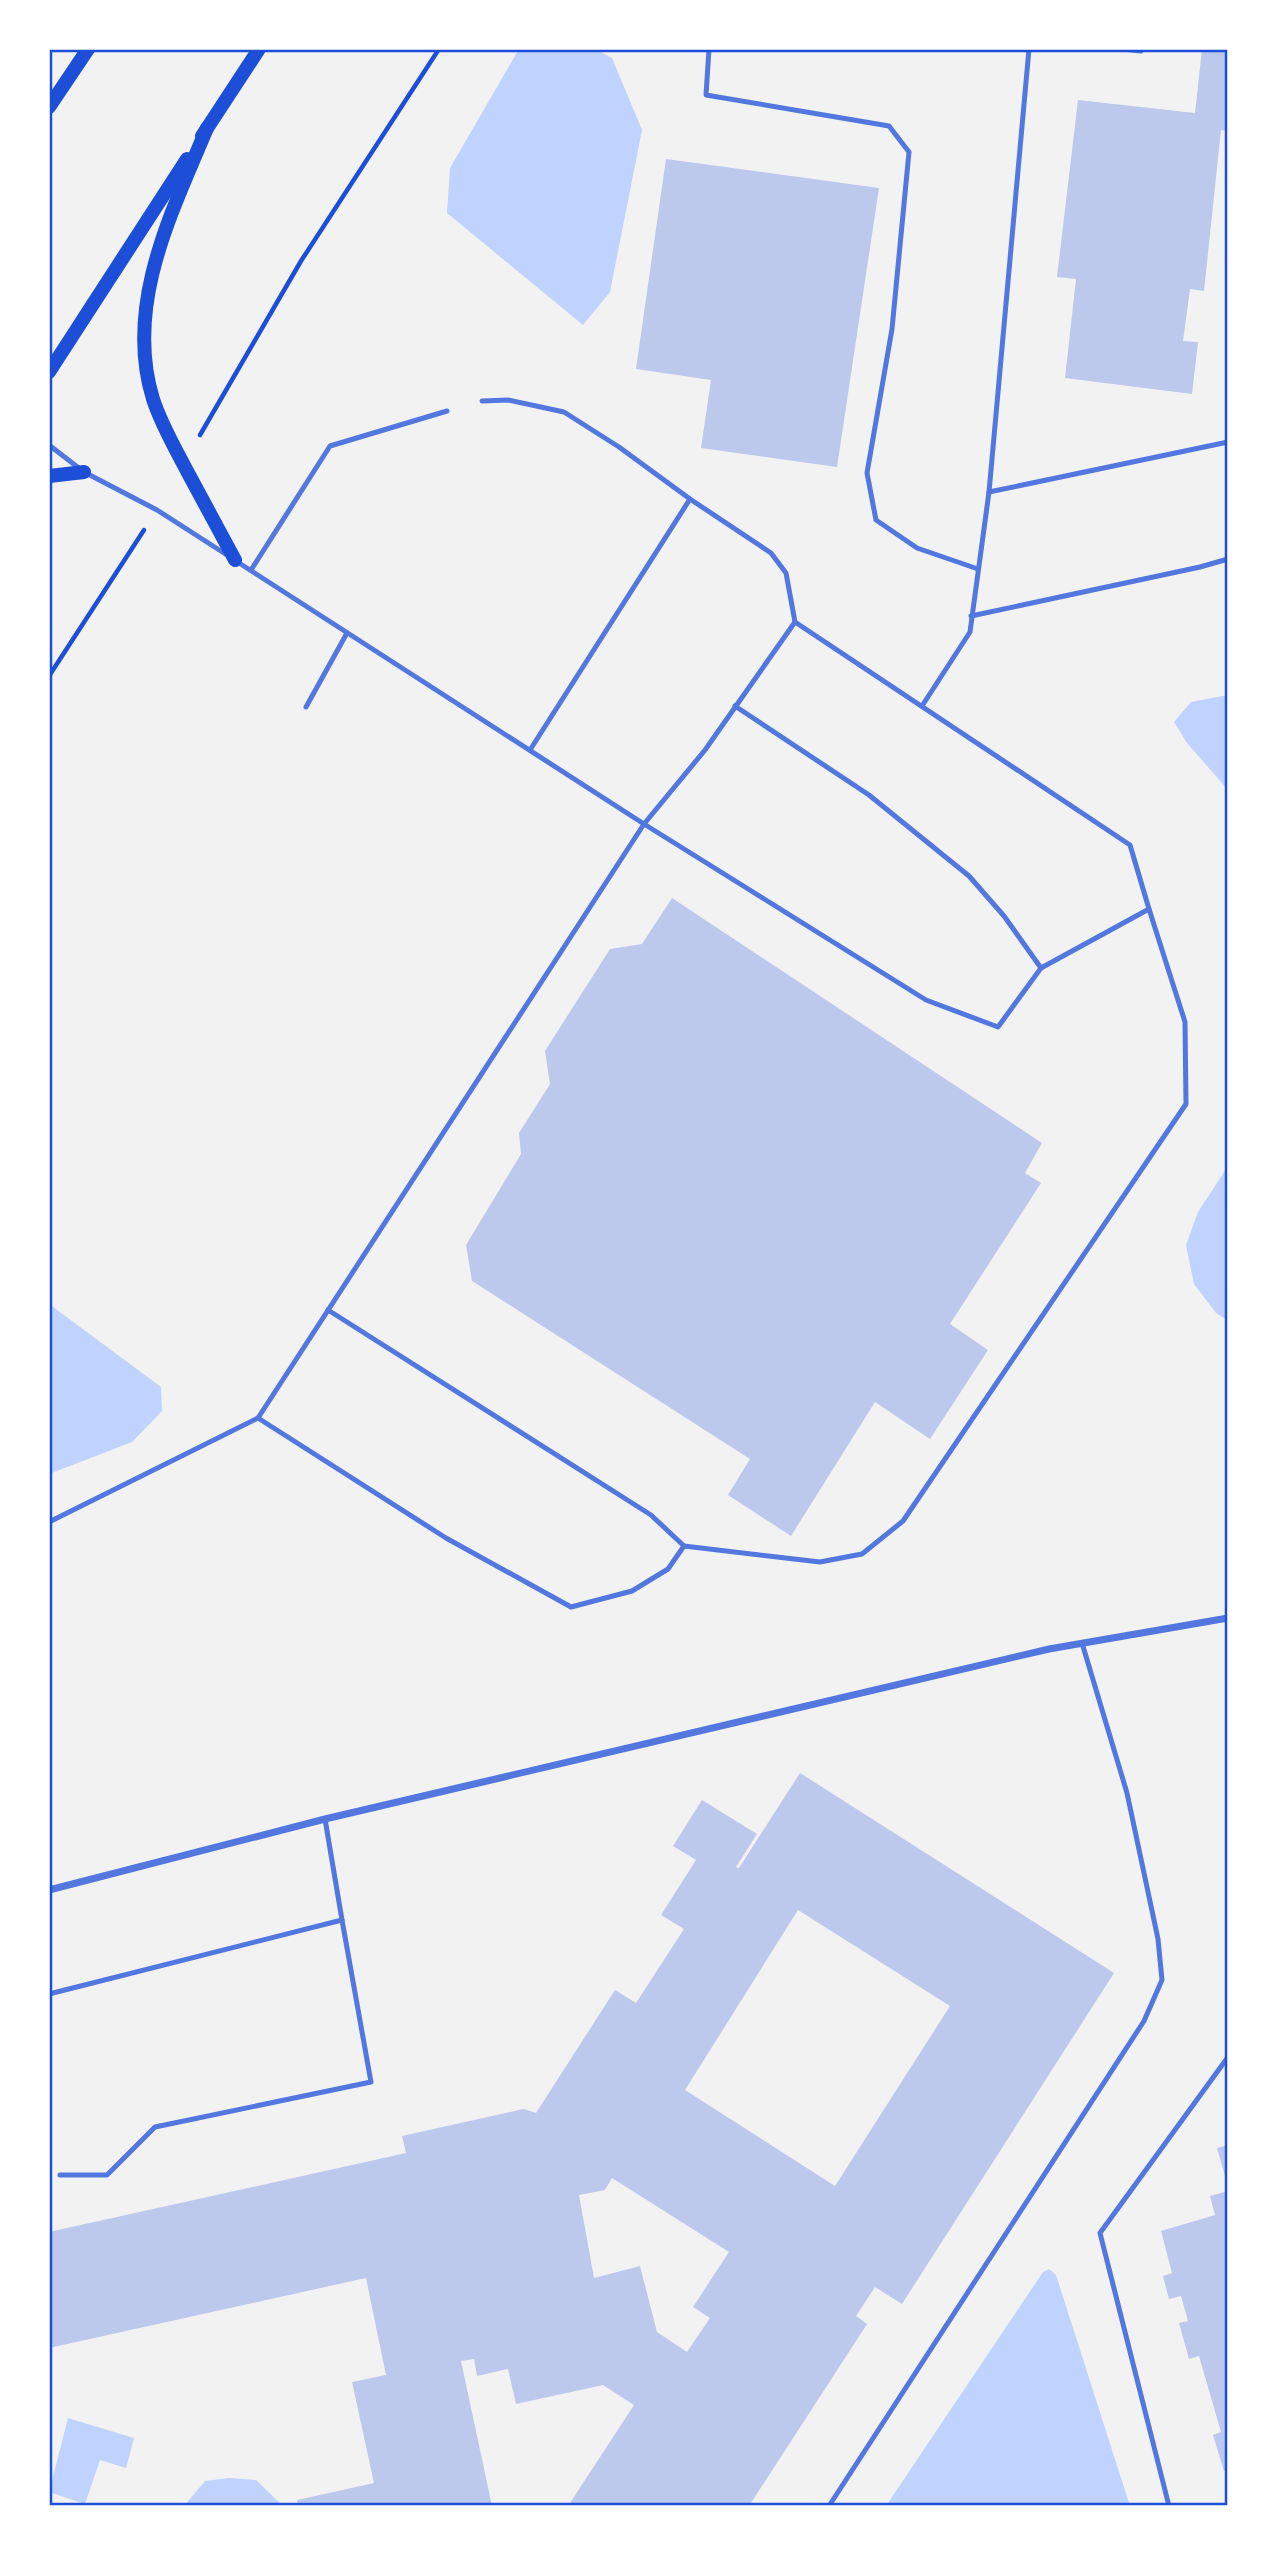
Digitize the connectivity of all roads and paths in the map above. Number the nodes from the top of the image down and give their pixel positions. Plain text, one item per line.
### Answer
1 (88, 49) edge
2 (259, 49) edge
3 (439, 49) edge
4 (709, 49) edge
5 (1029, 49) edge
6 (1122, 49) edge
7 (1141, 49) edge
8 (49, 107) edge
9 (207, 128) junction
10 (49, 372) edge
11 (482, 401) dead end
12 (447, 411) dead end
13 (1228, 442) edge
14 (49, 445) edge
15 (184, 464) junction
16 (84, 472) junction
17 (49, 476) edge
18 (989, 492) junction
19 (690, 499) junction
20 (157, 510) junction
21 (1228, 559) edge
22 (235, 560) junction
23 (978, 569) junction
24 (251, 570) junction
25 (971, 616) junction
26 (795, 622) junction
27 (347, 633) junction
28 (49, 676) edge
29 (735, 706) junction
30 (922, 706) junction
31 (306, 707) dead end
32 (530, 750) junction
33 (644, 824) junction
34 (1149, 909) junction
35 (1041, 968) junction
36 (328, 1310) junction
37 (258, 1418) junction
38 (49, 1522) edge
39 (684, 1546) junction
40 (1228, 1618) edge
41 (1082, 1643) junction
42 (325, 1819) junction
43 (49, 1889) edge
44 (342, 1920) junction
45 (49, 1994) edge
46 (1228, 2057) edge
47 (60, 2175) dead end
48 (830, 2506) edge
49 (1169, 2506) edge

1 - 8 main road
2 - 9 main road
3 - 15 path
4 - 23 lane
5 - 18 lane
6 - 7 lane
9 - 10 main road
9 - 15 main road
11 - 19 lane
12 - 24 lane
13 - 18 lane
14 - 16 lane
15 - 22 main road
16 - 17 main road
16 - 20 lane
18 - 23 lane
19 - 26 lane
19 - 32 lane
20 - 22 lane
20 - 28 path
21 - 25 lane
22 - 24 lane
23 - 25 lane
24 - 27 lane
25 - 30 lane
26 - 29 lane
26 - 30 lane
27 - 31 lane
27 - 32 lane
29 - 33 lane
29 - 35 lane
30 - 34 lane
32 - 33 lane
33 - 35 lane
33 - 36 lane
34 - 35 lane
34 - 39 lane
36 - 37 lane
36 - 39 lane
37 - 38 lane
37 - 39 lane
40 - 41 street
41 - 42 street
41 - 48 lane
42 - 43 street
42 - 44 lane
44 - 45 lane
44 - 47 lane
46 - 49 lane

